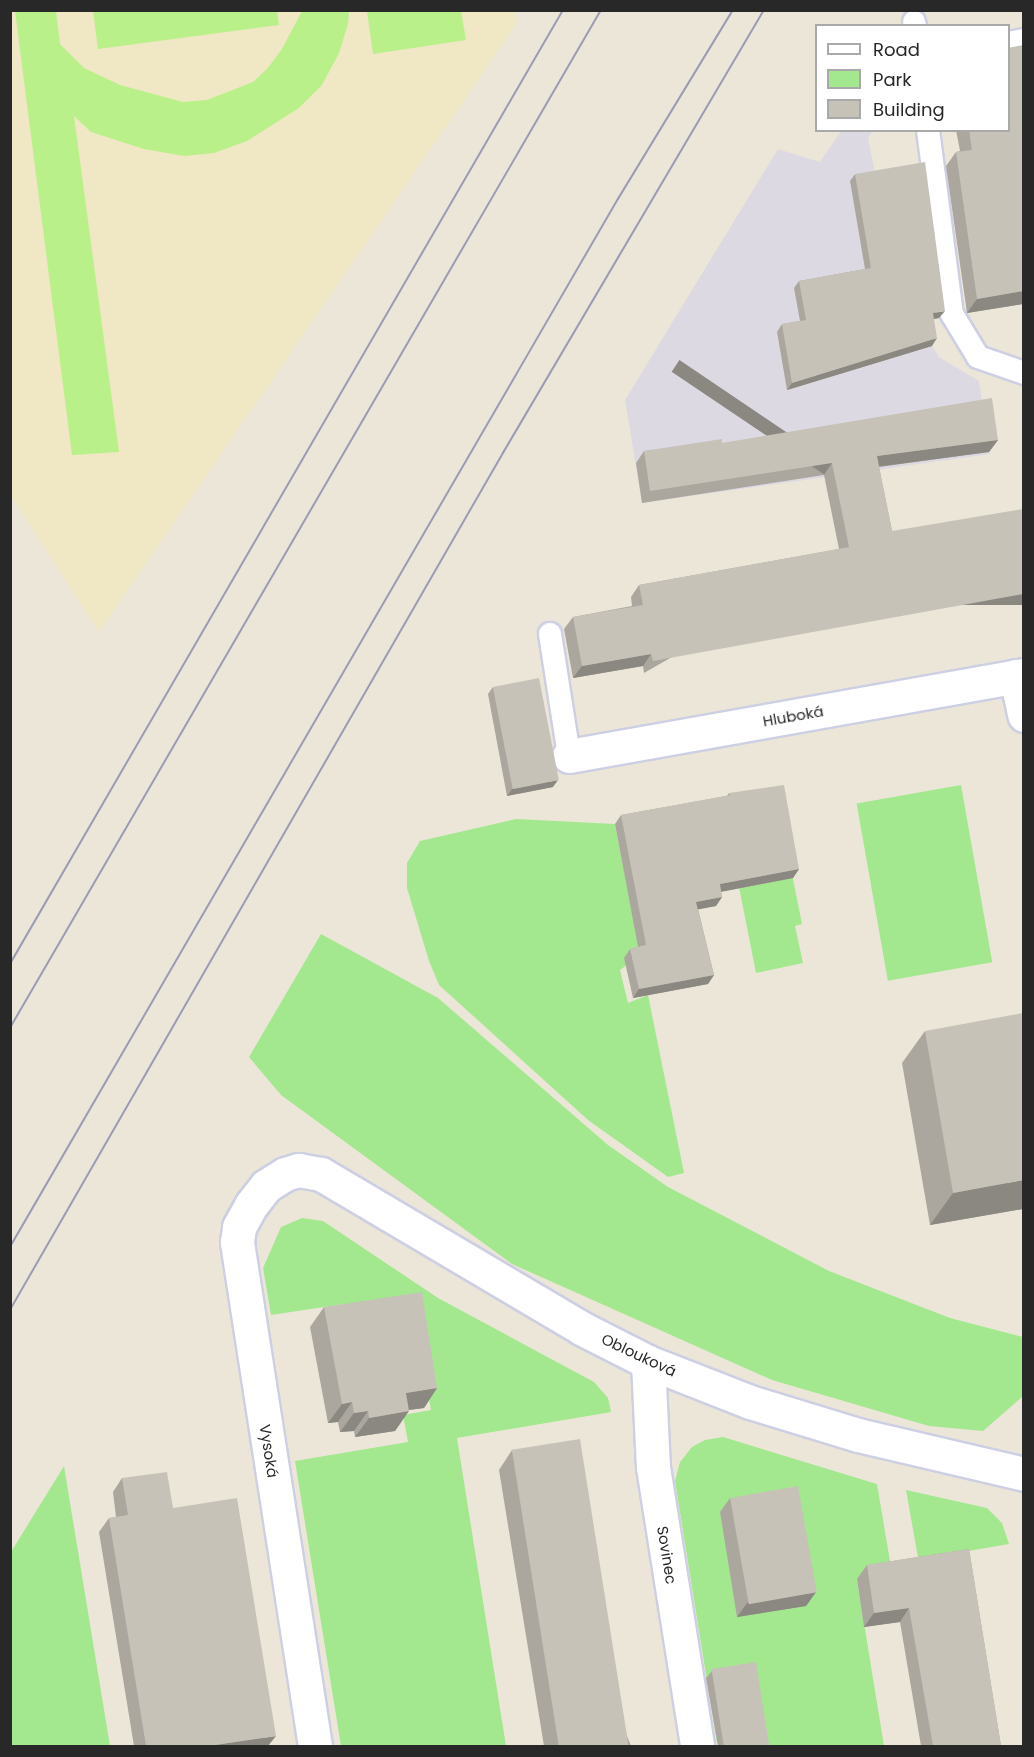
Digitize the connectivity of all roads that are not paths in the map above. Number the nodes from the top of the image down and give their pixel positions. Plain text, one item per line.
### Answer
1 (928, 132) edge
2 (1023, 373) edge
3 (550, 634) dead end
4 (1020, 675) edge
5 (1023, 715) edge
6 (569, 756) joint
7 (285, 1174) joint
8 (648, 1362) junction
9 (1023, 1474) edge
10 (315, 1746) edge
11 (697, 1746) edge

1 - 2 lane
3 - 6 lane
4 - 5 street, Hluboká
4 - 6 street, Hluboká
7 - 8 street, Oblouková
7 - 10 street, Vysoká
8 - 9 street, Oblouková
8 - 11 street, Sovinec

